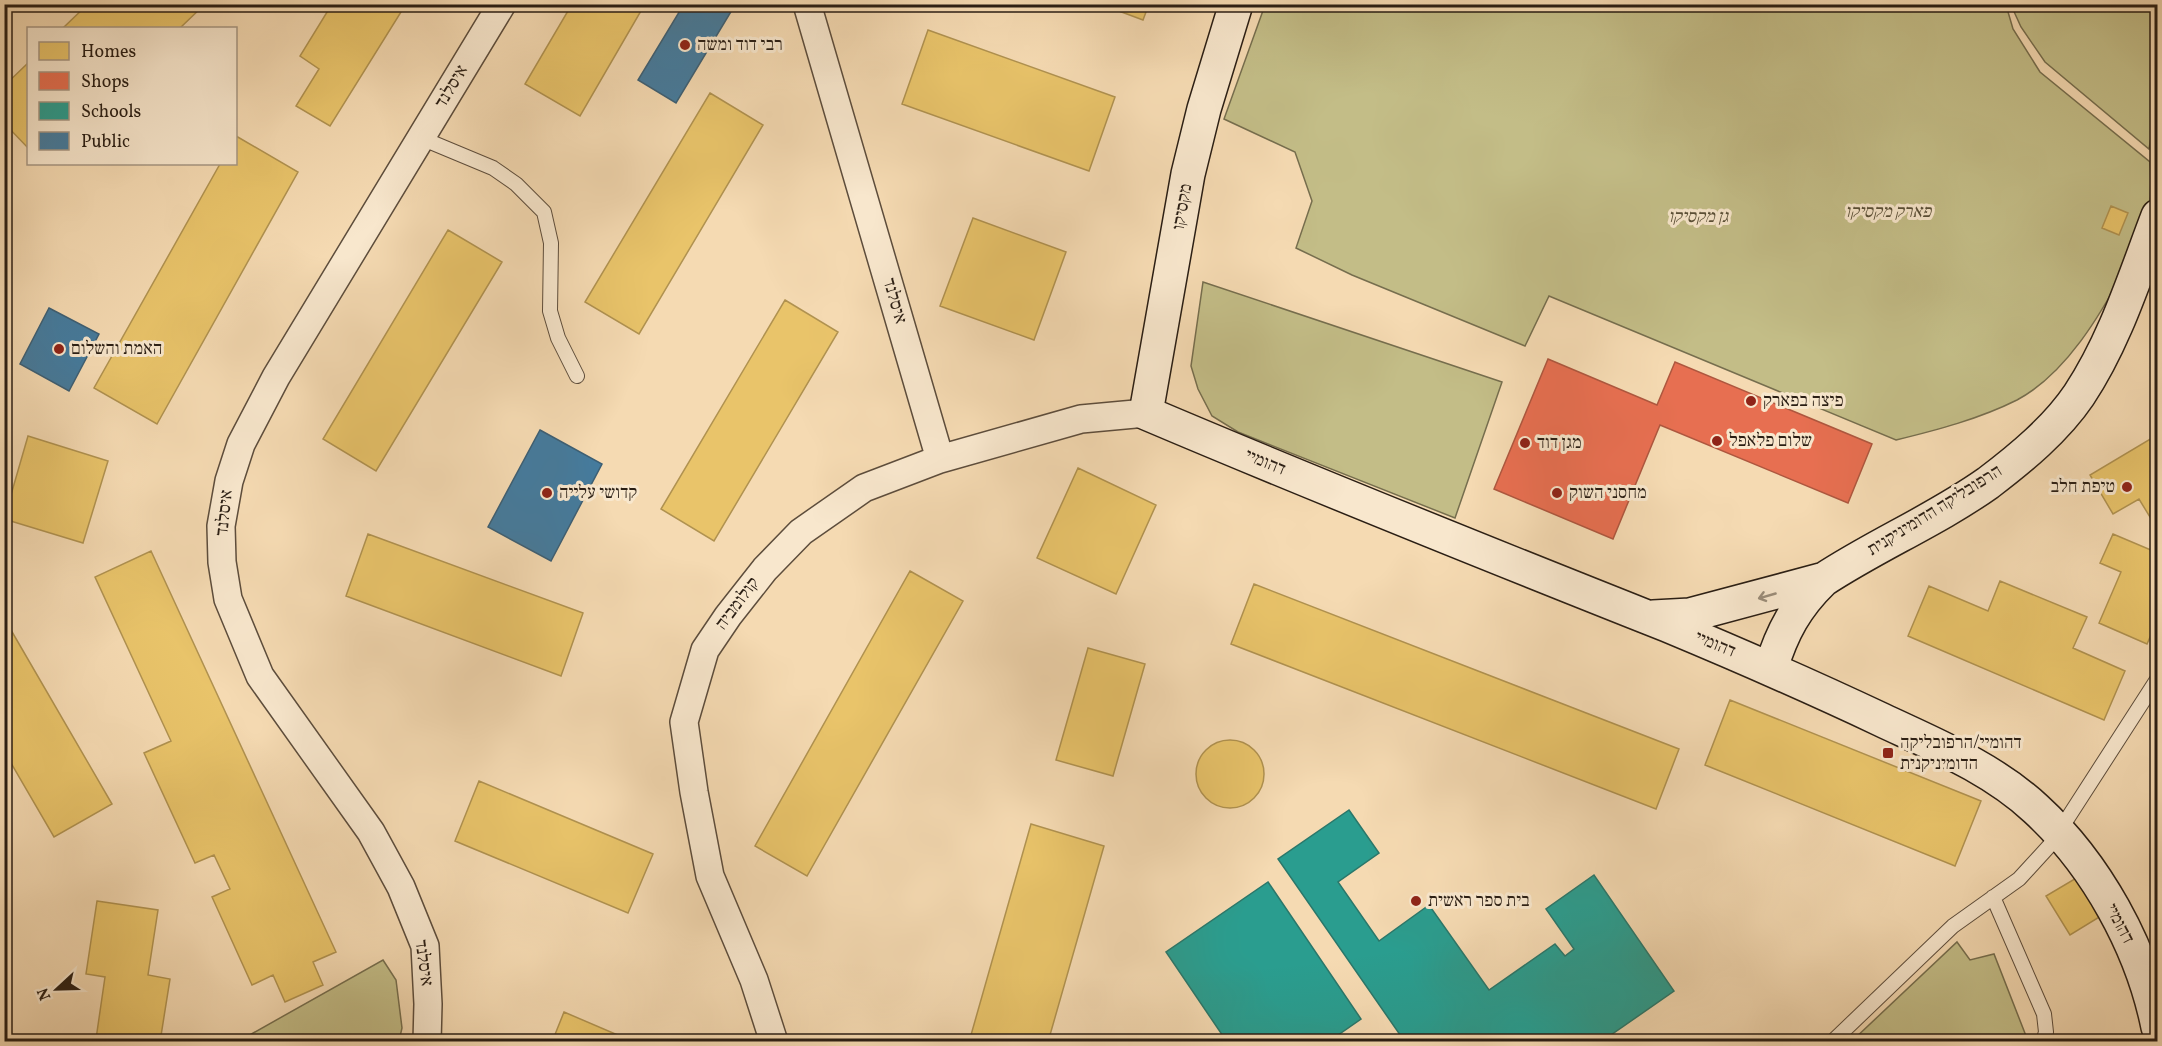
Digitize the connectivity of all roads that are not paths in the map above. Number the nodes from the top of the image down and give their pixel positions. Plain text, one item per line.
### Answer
1 (502, 4) edge
2 (807, 4) edge
3 (1236, 4) edge
4 (421, 138) junction
5 (2157, 216) edge
6 (577, 376) dead end
7 (1146, 413) junction
8 (940, 459) junction
9 (1823, 580) junction
10 (1647, 618) junction
11 (1771, 668) junction
12 (2157, 678) edge
13 (2060, 833) junction
14 (1993, 897) junction
15 (2157, 1027) edge
16 (427, 1041) edge
17 (774, 1041) edge
18 (1832, 1041) edge
19 (2043, 1041) edge

1 - 4 street, איסלנד
2 - 8 street, איסלנד
3 - 7 street, מקסיקו
4 - 6 lane
4 - 16 street, איסלנד
5 - 9 street, הרפובליקה הדומיניקנית
7 - 8 street, קולומביה
7 - 10 street, דהומיי
8 - 17 street, קולומביה
9 -> 10 street, הרפובליקה הדומיניקנית
9 - 11 street, הרפובליקה הדומיניקנית
10 - 11 street, דהומיי
11 - 13 street, דהומיי
12 - 13 lane
13 - 14 lane
13 - 15 street, דהומיי
14 - 18 lane
14 - 19 lane

